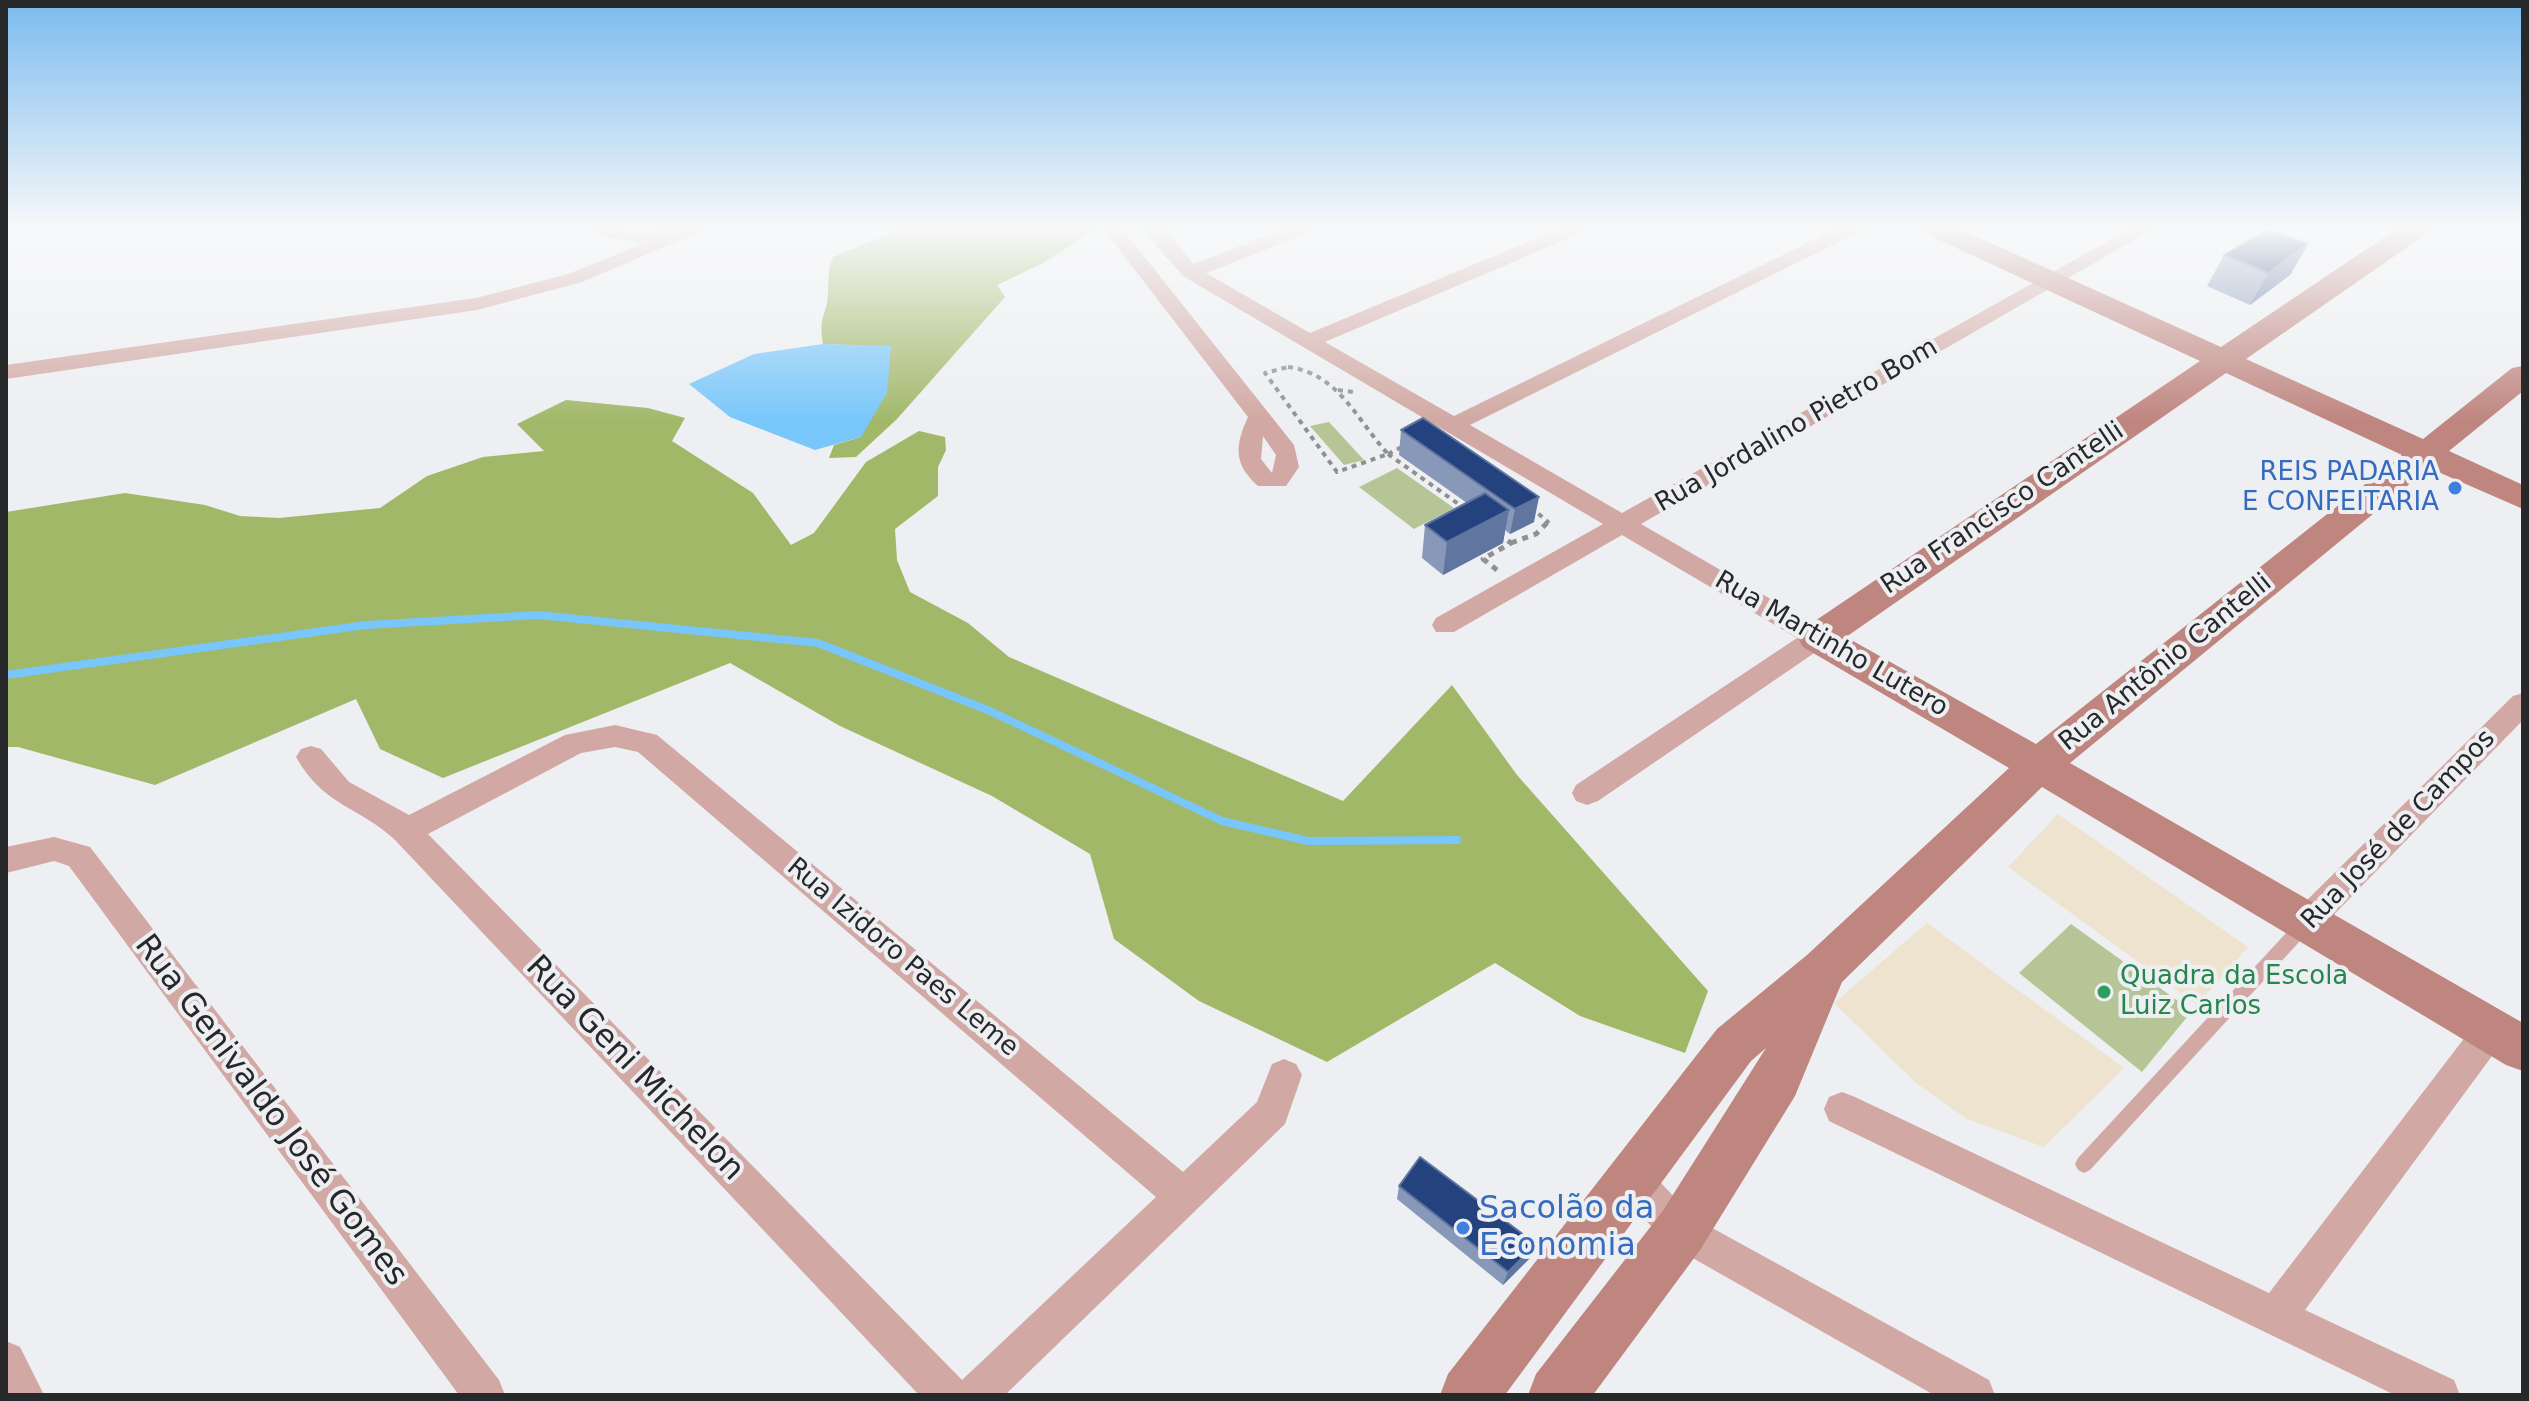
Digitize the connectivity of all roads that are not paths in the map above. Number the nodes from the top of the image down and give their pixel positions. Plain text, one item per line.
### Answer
1 (525, 291) edge
2 (1161, 291) edge
3 (1224, 291) edge
4 (1426, 291) edge
5 (1724, 291) edge
6 (2034, 291) edge
7 (2074, 291) edge
8 (2323, 291) edge
9 (1311, 340) junction
10 (2223, 360) junction
11 (6, 372) edge
12 (2523, 375) edge
13 (1259, 418) dead end
14 (1455, 424) junction
15 (2427, 455) junction
16 (2523, 498) edge
17 (1623, 525) junction
18 (1445, 625) dead end
19 (1817, 638) junction
20 (2523, 703) edge
21 (311, 757) dead end
22 (2039, 765) junction
23 (1587, 793) dead end
24 (406, 831) junction
25 (6, 860) edge
26 (2308, 920) junction
27 (1824, 969) junction
28 (2507, 1040) edge
29 (1284, 1075) dead end
30 (1842, 1109) dead end
31 (2084, 1164) dead end
32 (1632, 1179) junction
33 (1182, 1195) junction
34 (1681, 1231) junction
35 (2275, 1318) junction
36 (6, 1361) edge
37 (23, 1395) edge
38 (484, 1395) edge
39 (947, 1395) edge
40 (976, 1395) edge
41 (1469, 1395) edge
42 (1557, 1395) edge
43 (1974, 1395) edge
44 (2439, 1395) edge

1 - 11 street
2 - 13 street
3 - 9 street, Rua Martinho Lutero
4 - 9 street
5 - 14 street
6 - 17 street, Rua Jordalino Pietro Bom
7 - 10 street
8 - 10 street, Rua Francisco Cantelli
9 - 14 street, Rua Martinho Lutero
10 - 15 street
10 - 19 street, Rua Francisco Cantelli
12 - 15 street, Rua Antônio Cantelli
14 - 17 street, Rua Martinho Lutero
15 - 16 street
15 - 22 street, Rua Antônio Cantelli
17 - 18 street, Rua Jordalino Pietro Bom
17 - 19 street, Rua Martinho Lutero
19 - 22 street, Rua Martinho Lutero
19 - 23 street, Rua Francisco Cantelli
20 - 26 street, Rua José de Campos
21 - 24 street, Rua Geni Michelon
22 - 26 street, Rua Martinho Lutero
22 - 27 street, Rua Antônio Cantelli
24 - 33 street, Rua Izidoro Paes Leme
24 - 39 street, Rua Geni Michelon
25 - 38 street, Rua Genivaldo José Gomes
26 - 28 street, Rua Martinho Lutero
26 - 31 lane, Rua José de Campos
27 - 32 street, Rua Antônio Cantelli
27 - 34 street
28 - 35 street
29 - 33 street
30 - 35 street
32 - 34 street
32 - 41 street, Rua Antônio Cantelli
33 - 40 street
34 - 42 street
34 - 43 street
35 - 44 street
36 - 37 street

